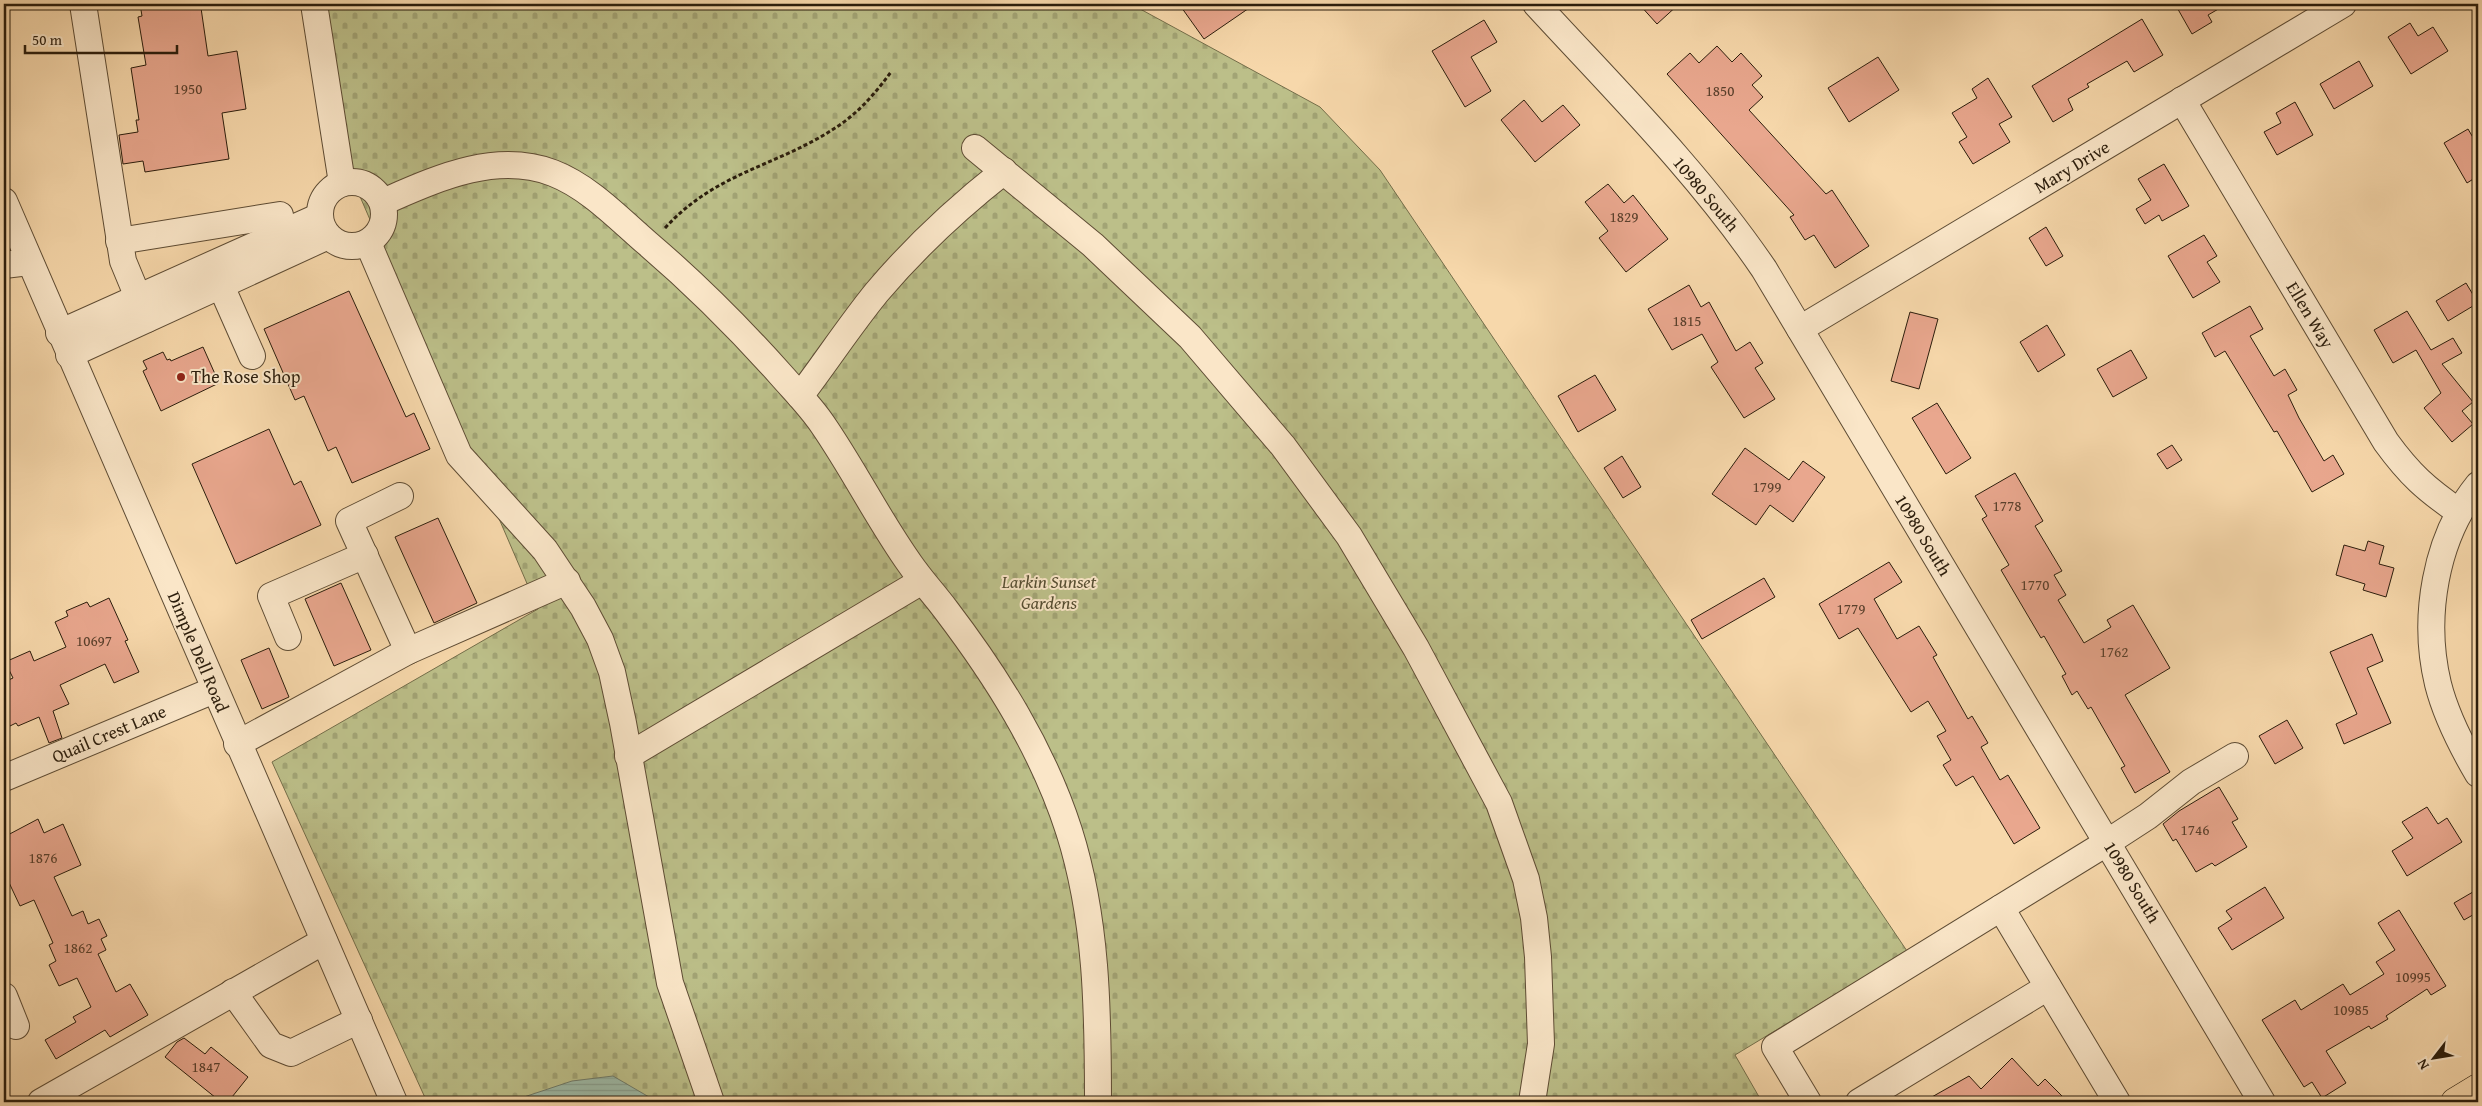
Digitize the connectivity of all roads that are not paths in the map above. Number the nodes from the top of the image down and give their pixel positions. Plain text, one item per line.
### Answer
1 (83, 4) edge
2 (314, 4) edge
3 (1536, 4) edge
4 (2343, 4) edge
5 (2182, 100) junction
6 (975, 148) dead end
7 (1004, 171) junction
8 (342, 182) junction
9 (4, 201) edge
10 (384, 202) junction
11 (324, 226) junction
12 (284, 234) junction
13 (119, 241) junction
14 (368, 242) junction
15 (29, 262) junction
16 (4, 265) edge
17 (216, 275) junction
18 (143, 308) junction
19 (1800, 329) junction
20 (64, 344) junction
21 (252, 356) dead end
22 (800, 396) junction
23 (2478, 485) edge
24 (400, 496) dead end
25 (2459, 512) junction
26 (365, 555) junction
27 (567, 581) junction
28 (922, 581) junction
29 (288, 637) dead end
30 (408, 651) junction
31 (214, 690) junction
32 (237, 744) junction
33 (628, 756) junction
34 (2235, 756) dead end
35 (2478, 774) edge
36 (4, 778) edge
37 (2108, 842) junction
38 (2001, 908) junction
39 (324, 941) junction
40 (2048, 987) junction
41 (233, 992) junction
42 (4, 996) edge
43 (359, 1020) junction
44 (16, 1026) dead end
45 (2478, 1088) edge
46 (41, 1102) edge
47 (394, 1102) edge
48 (711, 1102) edge
49 (1098, 1102) edge
50 (1532, 1102) edge
51 (1808, 1102) edge
52 (1859, 1102) edge
53 (2117, 1102) edge
54 (2262, 1102) edge
55 (2455, 1102) edge

1 - 13 street
2 - 8 street
3 - 19 street, 10980 South
4 - 5 street, Mary Drive
5 - 19 street, Mary Drive
5 - 25 street, Ellen Way
6 - 7 street
7 - 22 street
7 - 50 street
8 - 10 street
8 - 11 street
9 - 15 street, Dimple Dell Road
10 - 14 street
10 - 22 street
11 - 12 street
11 - 14 street
12 - 13 street
12 - 17 street
13 - 18 street
14 - 27 street
15 - 16 street
15 - 20 street, Dimple Dell Road
17 - 18 street
17 - 21 street
18 - 20 street
19 - 37 street, 10980 South
20 - 31 street, Dimple Dell Road
22 - 28 street
23 - 25 street
24 - 26 street
25 - 35 street
26 - 29 street
26 - 30 street
27 - 30 street
27 - 33 street
28 - 33 street
28 - 49 street
30 - 32 street
31 - 32 street, Dimple Dell Road
31 - 36 street, Quail Crest Lane
32 - 39 street, Dimple Dell Road
33 - 48 street
34 - 37 street
37 - 38 street
37 - 54 street, 10980 South
38 - 40 street
38 - 51 street
39 - 41 street
39 - 43 street, Dimple Dell Road
40 - 52 street
40 - 53 street
41 - 43 street
41 - 46 street
42 - 44 street
43 - 47 street, Dimple Dell Road
45 - 55 main road

